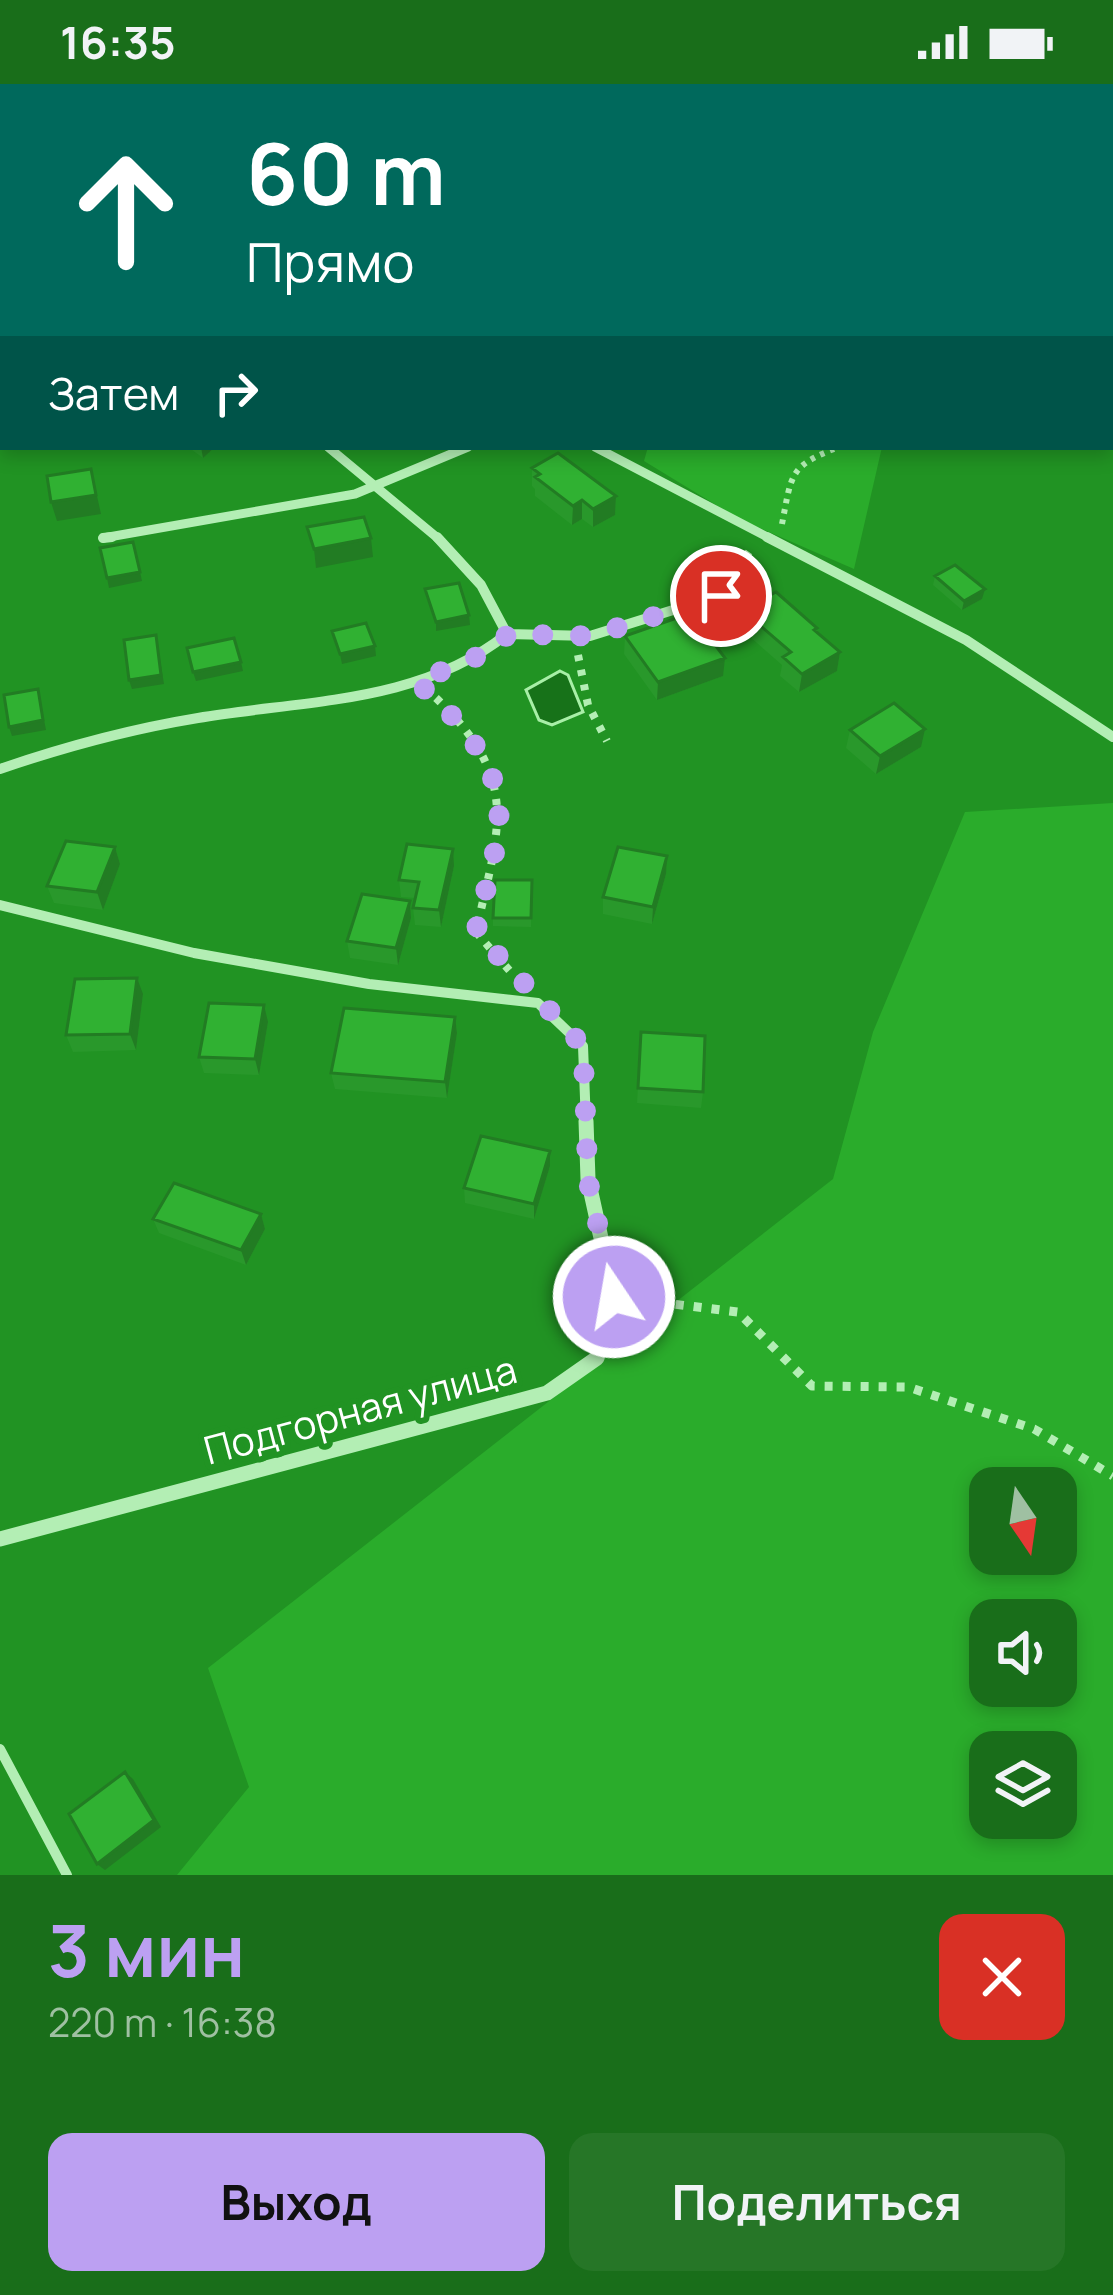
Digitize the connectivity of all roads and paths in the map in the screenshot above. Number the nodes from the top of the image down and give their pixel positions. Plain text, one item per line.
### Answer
1 (332, 450) edge
2 (461, 450) edge
3 (601, 450) edge
4 (382, 486) junction
5 (103, 538) dead end
6 (721, 596) dead end
7 (508, 634) junction
8 (574, 636) junction
9 (416, 682) junction
10 (1113, 737) edge
11 (607, 741) dead end
12 (0, 769) edge
13 (0, 905) edge
14 (538, 1003) junction
15 (614, 1297) junction
16 (1113, 1476) edge
17 (0, 1539) edge
18 (0, 1749) edge
19 (67, 1875) edge

1 - 4 street
2 - 4 street
3 - 10 street
4 - 5 street
4 - 7 street
6 - 8 street
7 - 8 street
7 - 9 street
8 - 11 path
9 - 12 street
9 - 14 path
13 - 14 street
14 - 15 street, Подгорная улица
15 - 16 path
15 - 17 street, Подгорная улица
18 - 19 lane

